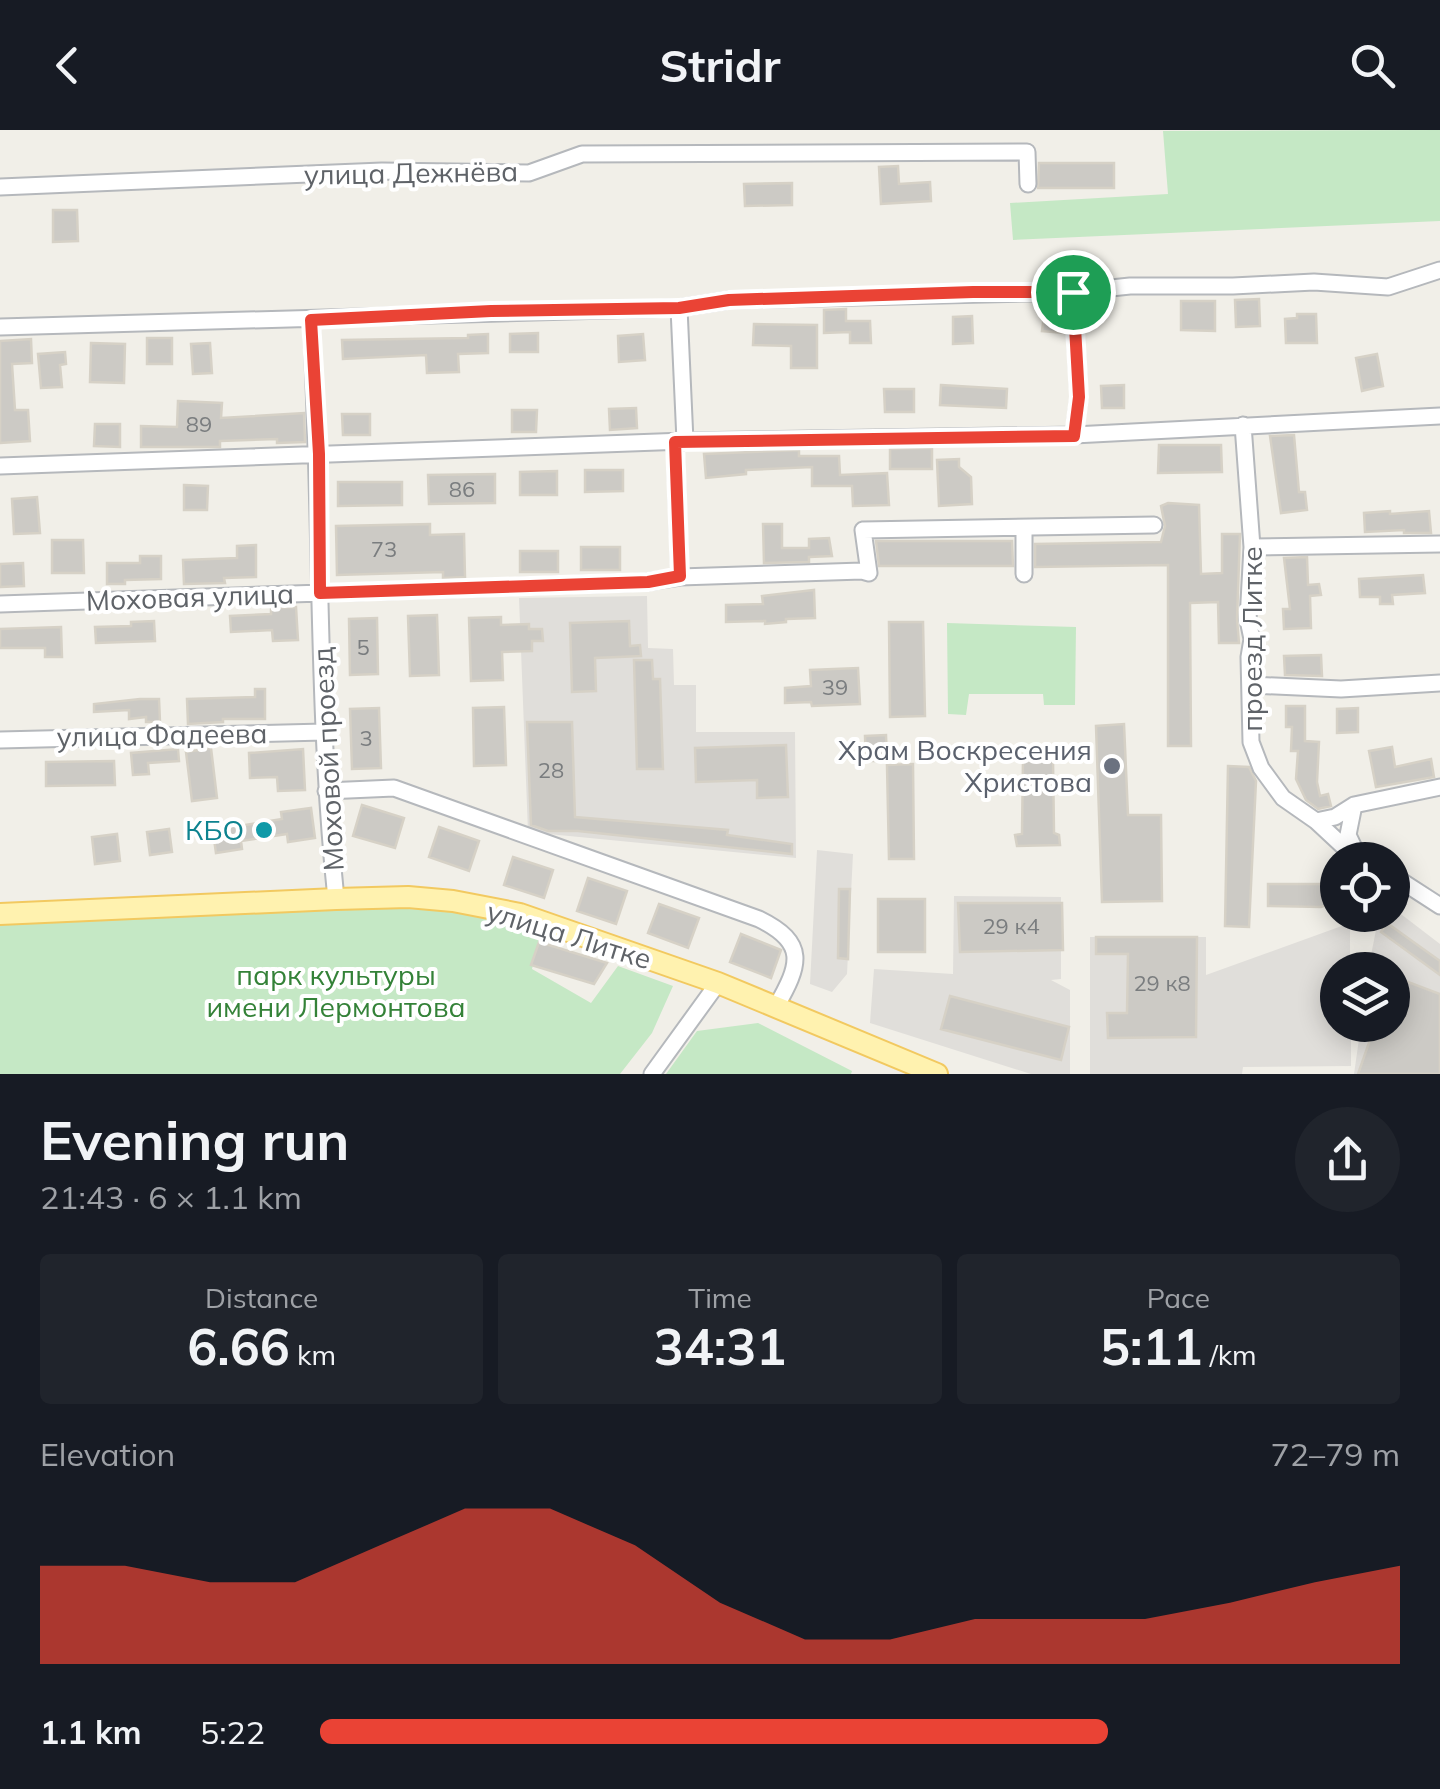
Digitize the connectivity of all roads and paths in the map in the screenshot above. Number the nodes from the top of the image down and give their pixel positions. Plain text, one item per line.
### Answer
1 (1028, 184) dead end
2 (0, 187) edge
3 (1440, 270) edge
4 (1073, 292) junction
5 (679, 308) junction
6 (311, 320) junction
7 (0, 327) edge
8 (1440, 416) edge
9 (1244, 425) junction
10 (1074, 436) junction
11 (680, 442) junction
12 (319, 454) junction
13 (0, 466) edge
14 (1154, 525) dead end
15 (1024, 528) junction
16 (1440, 544) edge
17 (1252, 547) junction
18 (1024, 574) dead end
19 (680, 576) junction
20 (320, 593) junction
21 (0, 604) edge
22 (1440, 683) edge
23 (1251, 685) junction
24 (324, 732) junction
25 (0, 740) edge
26 (1440, 787) edge
27 (326, 791) junction
28 (1354, 805) junction
29 (1316, 822) junction
30 (1337, 842) edge
31 (1352, 842) edge
32 (1410, 887) edge
33 (336, 899) junction
34 (1440, 906) edge
35 (0, 914) edge
36 (718, 984) junction
37 (776, 1007) junction
38 (652, 1074) edge
39 (937, 1074) edge

1 - 2 street, улица Дежнёва
3 - 4 street
4 - 5 street
4 - 10 street
5 - 6 street
5 - 11 street
6 - 7 street
6 - 12 street, Моховой проезд
8 - 9 street
9 - 10 street
9 - 17 street, проезд Литке
10 - 11 street
11 - 12 street
11 - 19 street
12 - 13 street
12 - 20 street, Моховой проезд
14 - 15 street
15 - 18 street
15 - 19 street, Моховая улица
16 - 17 street
17 - 23 street, проезд Литке
19 - 20 street, Моховая улица
20 - 21 street, Моховая улица
20 - 24 street, Моховой проезд
22 - 23 street
23 - 29 street, проезд Литке
24 - 25 street, улица Фадеева
24 - 27 street, Моховой проезд
26 - 28 street
27 - 33 street, Моховой проезд
27 - 37 street
28 - 29 street
28 - 31 street
29 - 30 street, проезд Литке
32 - 34 street
33 - 35 main road, улица Литке
33 - 36 main road, улица Литке
36 - 37 main road, улица Литке
36 - 38 street
37 - 39 main road, улица Литке

